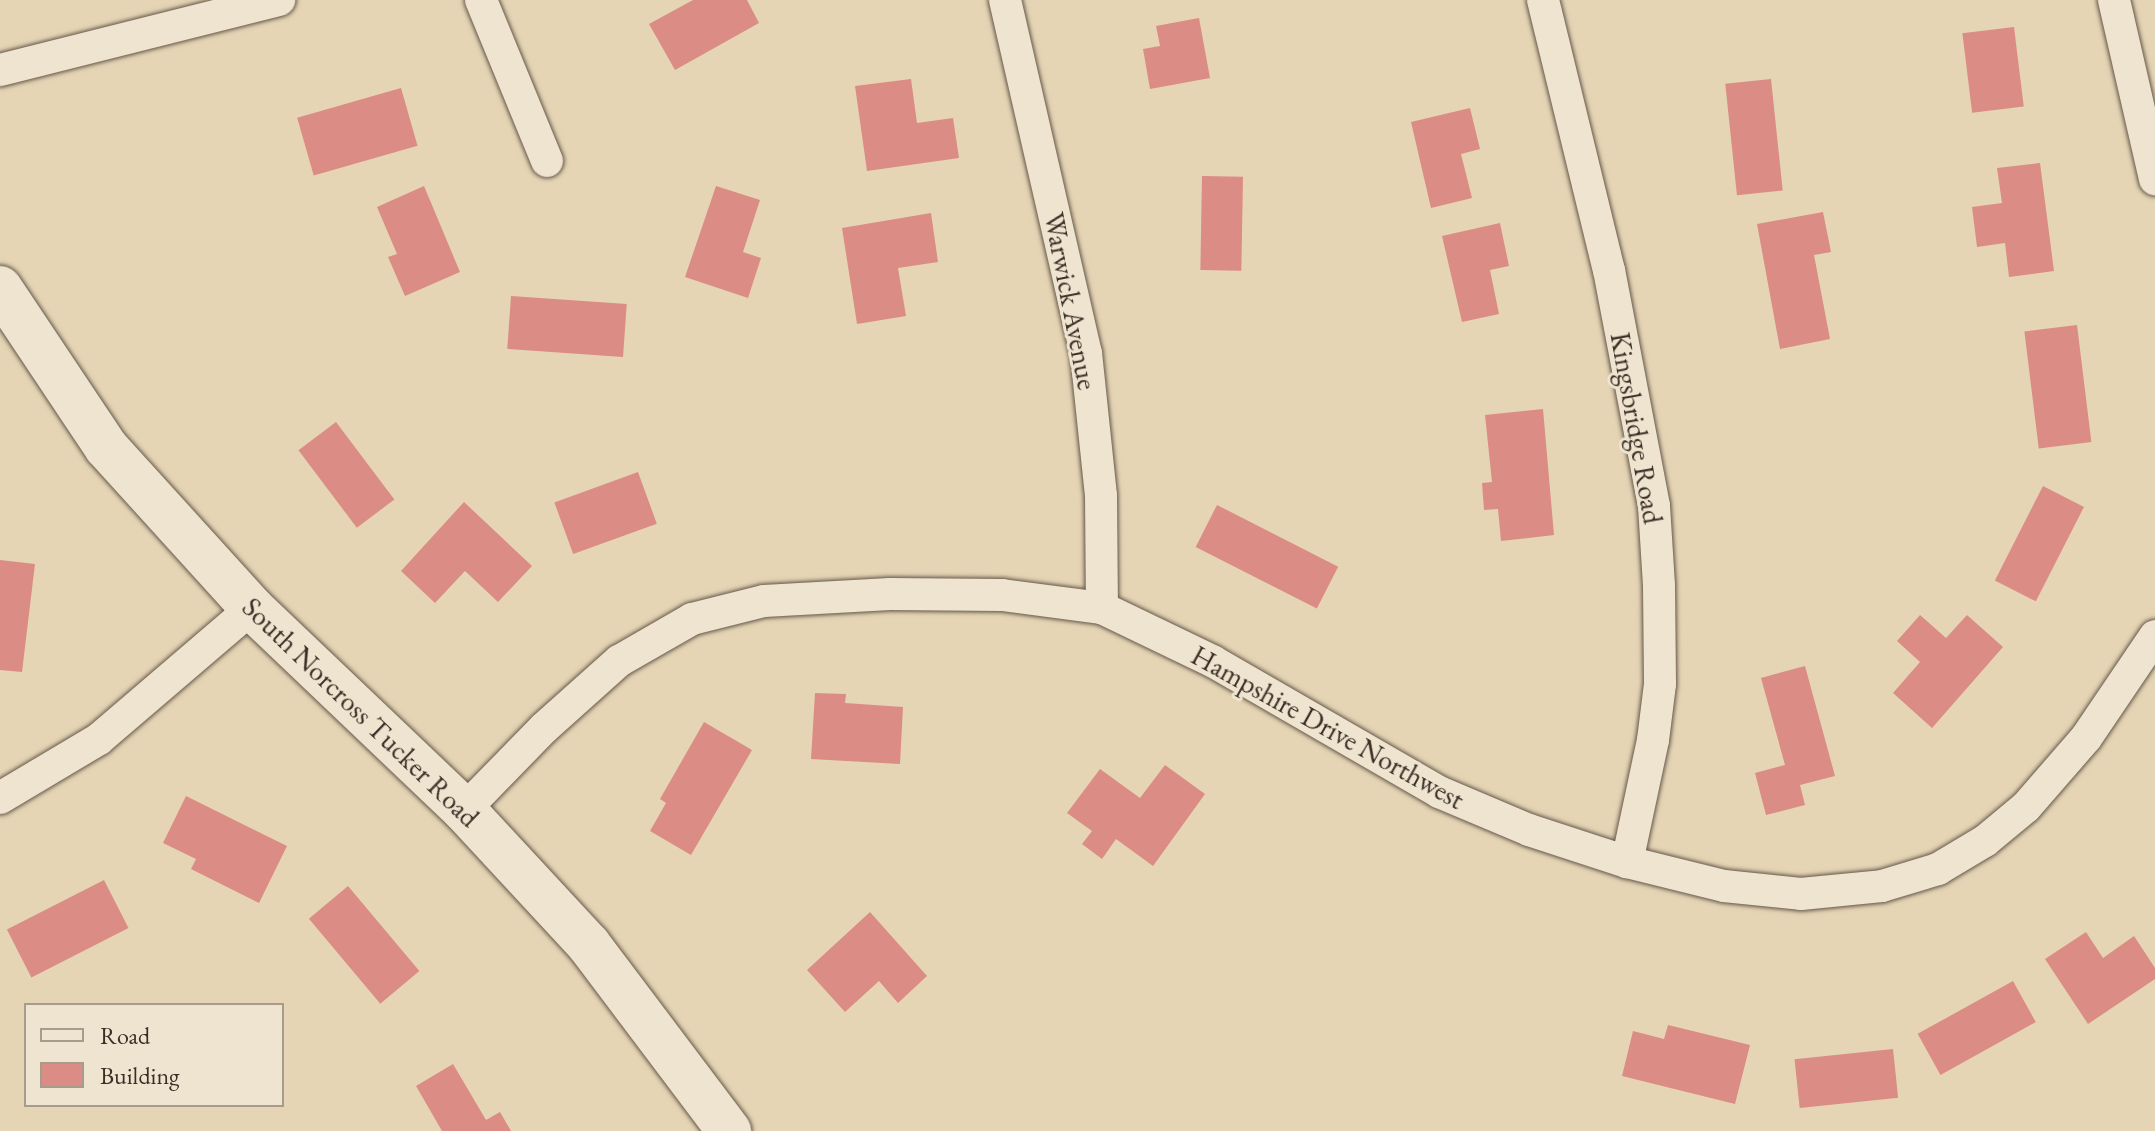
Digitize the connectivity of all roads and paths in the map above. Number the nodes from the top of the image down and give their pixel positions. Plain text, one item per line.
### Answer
1 (279, 0) edge
2 (481, 0) edge
3 (1005, 0) edge
4 (1543, 0) edge
5 (2114, 0) edge
6 (0, 70) edge
7 (547, 161) dead end
8 (2155, 179) edge
9 (0, 288) edge
10 (252, 608) junction
11 (1102, 608) junction
12 (2155, 636) edge
13 (0, 798) edge
14 (464, 810) junction
15 (1627, 862) junction
16 (729, 1131) edge

1 - 6 street
2 - 7 street
3 - 11 street, Warwick Avenue
4 - 15 street, Kingsbridge Road
5 - 8 street
9 - 10 main road, South Norcross Tucker Road
10 - 13 street
10 - 14 main road, South Norcross Tucker Road
11 - 14 street, Hampshire Drive Northwest
11 - 15 street, Hampshire Drive Northwest
12 - 15 street, Hampshire Drive Northwest
14 - 16 main road, South Norcross Tucker Road

